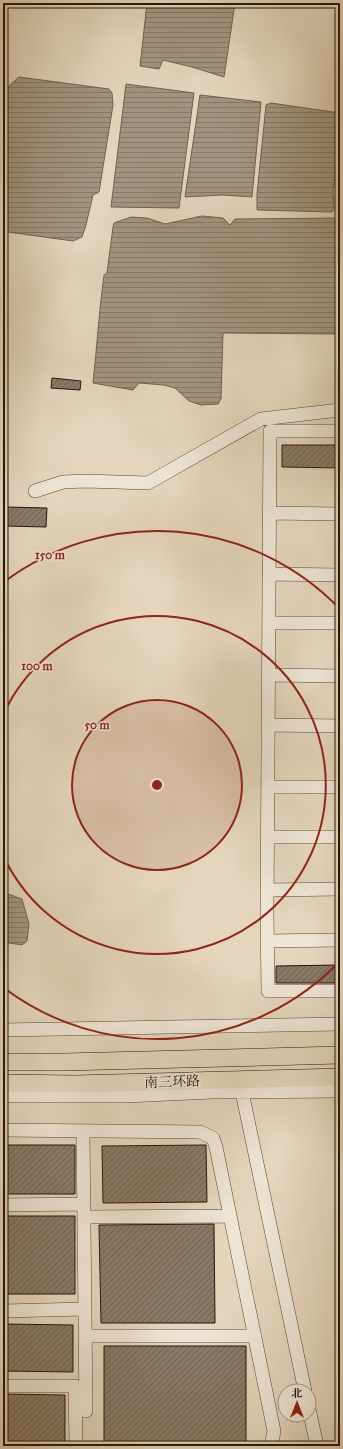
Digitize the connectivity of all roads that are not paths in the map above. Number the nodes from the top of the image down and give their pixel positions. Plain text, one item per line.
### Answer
1 (340, 410) edge
2 (340, 431) edge
3 (35, 491) dead end
4 (270, 513) junction
5 (340, 514) edge
6 (269, 574) junction
7 (340, 575) edge
8 (269, 623) junction
9 (340, 623) edge
10 (269, 675) junction
11 (340, 676) edge
12 (269, 725) junction
13 (340, 726) edge
14 (268, 787) junction
15 (340, 787) edge
16 (268, 837) junction
17 (340, 837) edge
18 (340, 889) edge
19 (268, 890) junction
20 (340, 940) edge
21 (268, 941) junction
22 (340, 992) edge
23 (340, 1024) edge
24 (3, 1030) edge
25 (340, 1055) edge
26 (3, 1062) edge
27 (340, 1077) edge
28 (3, 1083) edge
29 (340, 1091) edge
30 (242, 1092) junction
31 (3, 1096) edge
32 (3, 1130) edge
33 (83, 1131) junction
34 (3, 1205) edge
35 (84, 1210) junction
36 (230, 1216) junction
37 (85, 1309) junction
38 (3, 1311) edge
39 (86, 1336) junction
40 (255, 1336) junction
41 (303, 1383) edge
42 (3, 1386) edge
43 (81, 1386) junction
44 (86, 1411) dead end
45 (312, 1423) edge
46 (76, 1446) edge
47 (270, 1446) edge
48 (317, 1446) edge

1 - 3 street
2 - 4 street
4 - 5 street
4 - 6 street
6 - 7 street
6 - 8 street
8 - 9 street
8 - 10 street
10 - 11 street
10 - 12 street
12 - 13 street
12 - 14 street
14 - 15 street
14 - 16 street
16 - 17 street
16 - 19 street
18 - 19 street
19 - 21 street
20 - 21 street
21 - 22 street
23 - 24 street
25 - 26 main road, 南三环路
27 - 28 main road, 南三环路
29 - 30 street
30 - 31 street
30 - 41 street
32 - 33 street
33 - 35 street
33 - 36 street
34 - 35 street
35 - 36 street
35 - 37 street
36 - 40 street
37 - 38 street
37 - 39 street
39 - 40 street
39 - 43 street
40 - 47 street
42 - 43 street
43 - 44 street
43 - 46 street
45 - 48 street

